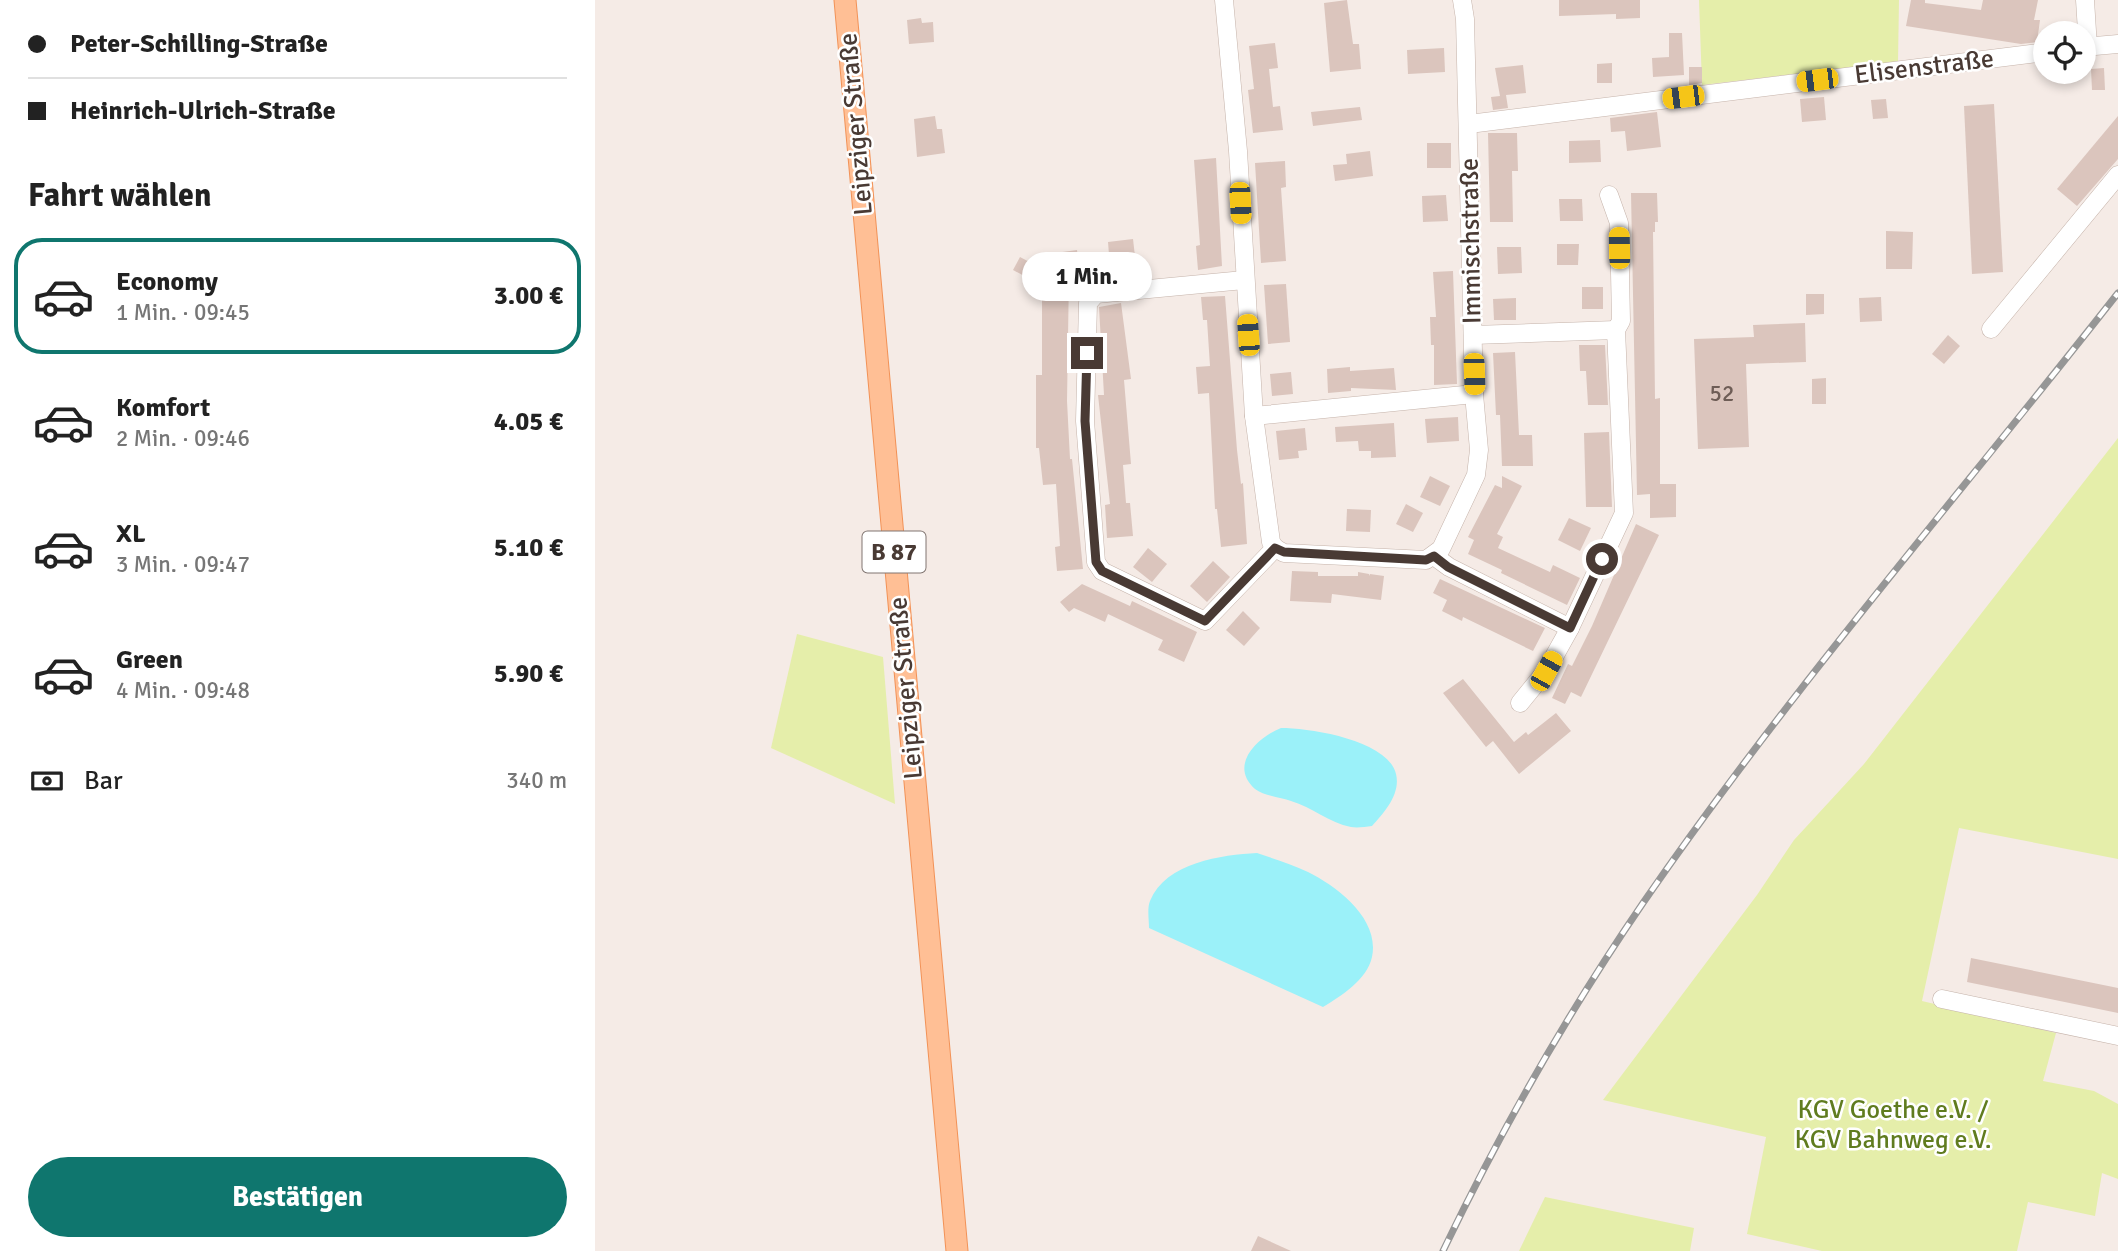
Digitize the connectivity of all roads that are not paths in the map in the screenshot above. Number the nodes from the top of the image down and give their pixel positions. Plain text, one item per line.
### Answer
1 (845, 0) edge
2 (1224, 0) edge
3 (1462, 0) edge
4 (2085, 0) edge
5 (2085, 21) edge
6 (2118, 44) edge
7 (2096, 46) edge
8 (2033, 54) edge
9 (1469, 124) junction
10 (2118, 175) edge
11 (1609, 195) dead end
12 (1244, 280) junction
13 (1991, 329) dead end
14 (1616, 330) junction
15 (1473, 335) junction
16 (1474, 394) junction
17 (1254, 416) junction
18 (1275, 548) junction
19 (1434, 556) junction
20 (1570, 628) junction
21 (1520, 703) dead end
22 (1942, 999) dead end
23 (2118, 1036) edge
24 (957, 1251) edge

1 - 24 main road, Leipziger Straße / B 87
2 - 12 street
3 - 9 street, Immischstraße
4 - 5 street
6 - 7 street
8 - 9 street, Elisenstraße
9 - 15 street, Immischstraße
10 - 13 street
11 - 14 street
12 - 17 street
12 - 18 street
14 - 15 street
14 - 20 street
15 - 16 street, Immischstraße
16 - 17 street
16 - 19 street, Immischstraße
17 - 18 street
18 - 19 street
19 - 20 street
20 - 21 street
22 - 23 street

